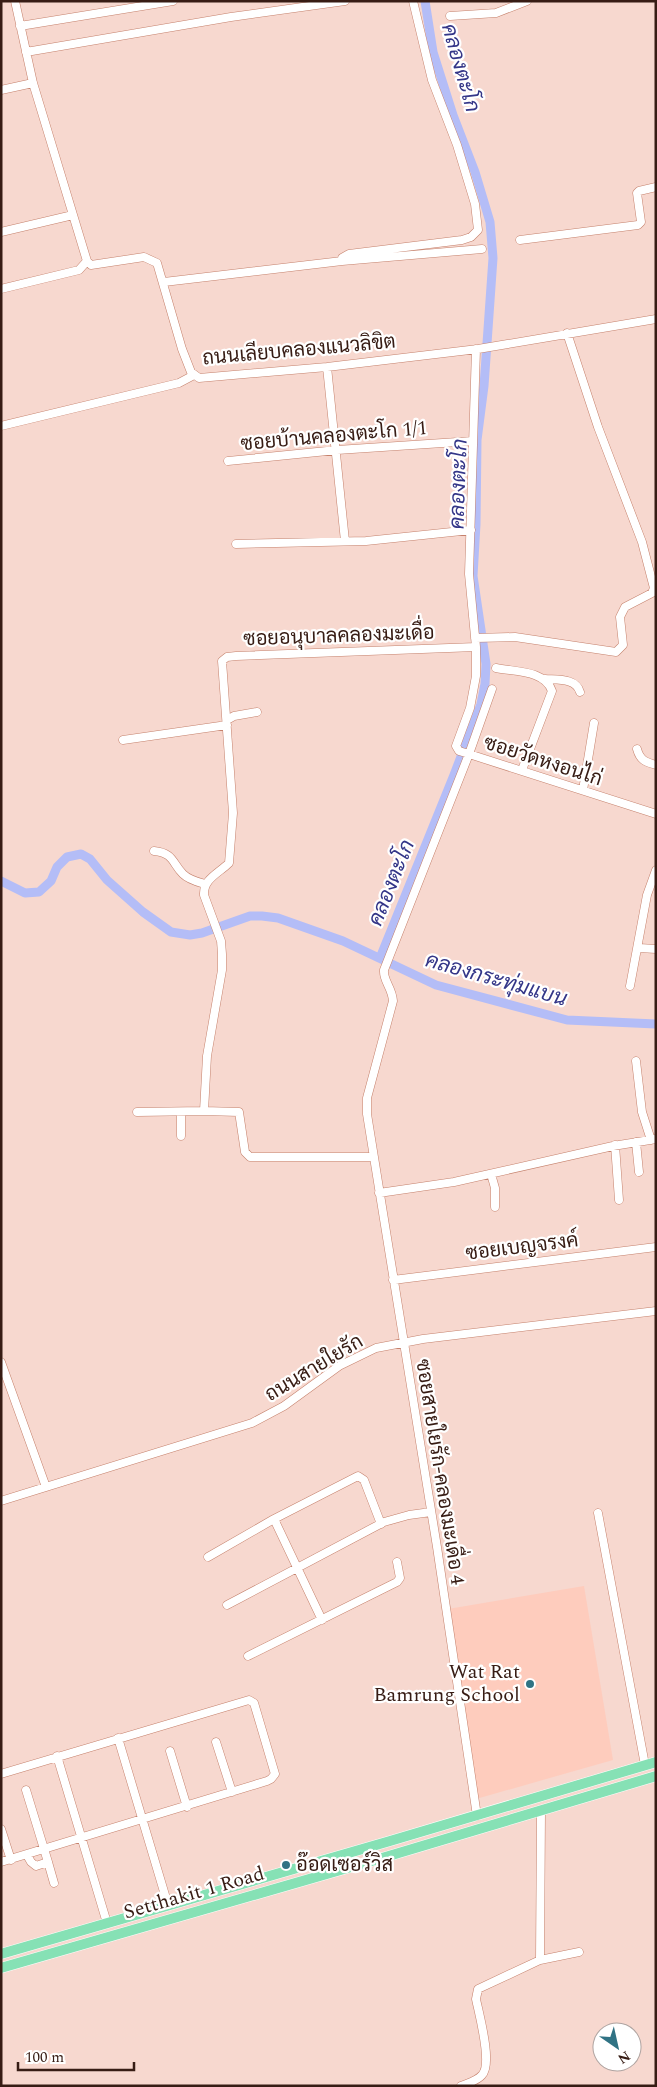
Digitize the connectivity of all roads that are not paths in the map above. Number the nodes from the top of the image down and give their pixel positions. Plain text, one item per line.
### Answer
1 (15, 1) edge
2 (173, 1) edge
3 (345, 1) edge
4 (413, 1) edge
5 (527, 1) edge
6 (450, 16) dead end
7 (20, 26) junction
8 (26, 52) junction
9 (33, 83) junction
10 (1, 90) edge
11 (656, 187) edge
12 (73, 215) junction
13 (1, 232) edge
14 (520, 240) dead end
15 (482, 249) dead end
16 (87, 261) junction
17 (342, 261) junction
18 (164, 282) junction
19 (1, 289) edge
20 (656, 319) edge
21 (567, 333) junction
22 (477, 349) junction
23 (327, 367) junction
24 (194, 375) junction
25 (1, 426) edge
26 (473, 442) junction
27 (337, 450) junction
28 (228, 461) dead end
29 (471, 530) junction
30 (345, 541) junction
31 (236, 544) dead end
32 (476, 638) junction
33 (476, 647) junction
34 (496, 668) dead end
35 (545, 679) junction
36 (492, 689) dead end
37 (580, 692) dead end
38 (257, 712) dead end
39 (227, 722) junction
40 (594, 723) dead end
41 (123, 740) dead end
42 (637, 749) dead end
43 (468, 754) junction
44 (656, 765) edge
45 (522, 770) junction
46 (583, 790) junction
47 (656, 814) edge
48 (154, 851) dead end
49 (656, 870) edge
50 (205, 884) junction
51 (639, 948) junction
52 (656, 948) edge
53 (384, 970) joint
54 (630, 986) dead end
55 (636, 1061) dead end
56 (204, 1111) junction
57 (137, 1112) dead end
58 (181, 1112) junction
59 (181, 1136) dead end
60 (653, 1139) edge
61 (636, 1142) junction
62 (615, 1145) junction
63 (373, 1157) junction
64 (639, 1172) dead end
65 (491, 1174) junction
66 (379, 1193) junction
67 (619, 1200) dead end
68 (495, 1207) dead end
69 (656, 1247) edge
70 (393, 1280) junction
71 (656, 1311) edge
72 (403, 1343) junction
73 (1, 1362) edge
74 (46, 1488) junction
75 (1, 1501) edge
76 (431, 1512) junction
77 (598, 1513) dead end
78 (274, 1519) junction
79 (381, 1524) junction
80 (208, 1557) dead end
81 (397, 1562) dead end
82 (299, 1567) junction
83 (227, 1605) dead end
84 (322, 1620) junction
85 (248, 1656) dead end
86 (118, 1738) junction
87 (216, 1742) dead end
88 (170, 1751) dead end
89 (57, 1756) junction
90 (656, 1762) edge
91 (645, 1765) junction
92 (1, 1774) edge
93 (656, 1776) edge
94 (26, 1790) dead end
95 (232, 1792) junction
96 (187, 1807) junction
97 (541, 1810) junction
98 (477, 1816) junction
99 (141, 1820) junction
100 (1, 1829) edge
101 (81, 1838) junction
102 (378, 1845) junction
103 (45, 1849) junction
104 (27, 1855) junction
105 (382, 1858) junction
106 (11, 1860) junction
107 (1, 1862) edge
108 (48, 1862) junction
109 (54, 1883) dead end
110 (168, 1905) junction
111 (107, 1923) junction
112 (579, 1952) dead end
113 (2, 1953) edge
114 (540, 1960) junction
115 (1, 1968) edge
116 (461, 2086) edge

1 - 7 street
2 - 7 street
3 - 8 street
4 - 17 street
5 - 6 street
7 - 8 street
8 - 9 street
9 - 10 street
9 - 12 street
11 - 14 street
12 - 13 street
12 - 16 street
15 - 17 street
16 - 18 street, ถนนเลียบคลองแนวลิขิต
16 - 19 street
17 - 18 street
18 - 24 street, ถนนเลียบคลองแนวลิขิต
20 - 21 street, ถนนเลียบคลองแนวลิขิต
21 - 22 street, ถนนเลียบคลองแนวลิขิต
21 - 32 street
22 - 23 street, ถนนเลียบคลองแนวลิขิต
22 - 26 street
23 - 24 street, ถนนเลียบคลองแนวลิขิต
23 - 27 street
24 - 25 street
26 - 27 street, ซอยบ้านคลองตะโก 1/1
26 - 29 street
27 - 28 street, ซอยบ้านคลองตะโก 1/1
27 - 30 street
29 - 30 street
29 - 32 street
30 - 31 street
32 - 33 street
33 - 39 street, ซอยอนุบาลคลองมะเดื่อ
33 - 43 street
34 - 35 street
35 - 37 street
35 - 45 street
36 - 43 street
38 - 39 street
39 - 41 street
39 - 50 street, ซอยอนุบาลคลองมะเดื่อ
40 - 46 street
42 - 44 street
43 - 45 street, ซอยวัดหงอนไก่
43 - 53 street, ซอยวัดหงอนไก่
45 - 46 street, ซอยวัดหงอนไก่
46 - 47 street, ซอยวัดหงอนไก่
48 - 50 street
49 - 51 street
50 - 56 street
51 - 52 street
51 - 54 street
53 - 63 street, ซอยสายใยรัก-คลองมะเดื่อ 4
55 - 60 street
56 - 58 street
56 - 63 street
57 - 58 street
58 - 59 street
60 - 61 street
61 - 62 street
61 - 64 street
62 - 65 street
62 - 67 street
63 - 66 street, ซอยสายใยรัก-คลองมะเดื่อ 4
65 - 66 street
65 - 68 street
66 - 70 street, ซอยสายใยรัก-คลองมะเดื่อ 4
69 - 70 street, ซอยเบญจรงค์
70 - 72 street, ซอยสายใยรัก-คลองมะเดื่อ 4
71 - 72 street, ถนนสายใยรัก
72 - 74 street, ถนนสายใยรัก
72 - 76 street, ซอยสายใยรัก-คลองมะเดื่อ 4
73 - 74 street
74 - 75 street, ถนนสายใยรัก
76 - 79 street
76 - 98 street, ซอยสายใยรัก-คลองมะเดื่อ 4
77 - 91 street
78 - 79 street
78 - 80 street
78 - 82 street
79 - 82 street
81 - 84 street
82 - 83 street
82 - 84 street
84 - 85 street
86 - 89 street
86 - 95 street
86 - 99 street
87 - 95 street
88 - 96 street
89 - 92 street
89 - 101 street
90 - 91 main road, Setthakit 1 Road
91 - 98 main road, Setthakit 1 Road
93 - 97 main road, Setthakit 1 Road
94 - 103 street
95 - 96 street
96 - 99 street
97 - 105 main road, Setthakit 1 Road
97 - 114 street
98 - 102 main road, Setthakit 1 Road
99 - 101 street
99 - 110 street
100 - 106 street
101 - 103 street
101 - 111 street
102 - 105 main road
102 - 110 main road, Setthakit 1 Road
103 - 104 street
103 - 108 street
104 - 106 street
104 - 108 street
105 - 115 main road, Setthakit 1 Road
106 - 107 street
108 - 109 street
110 - 111 main road, Setthakit 1 Road
111 - 113 main road, Setthakit 1 Road
112 - 114 street
114 - 116 street

